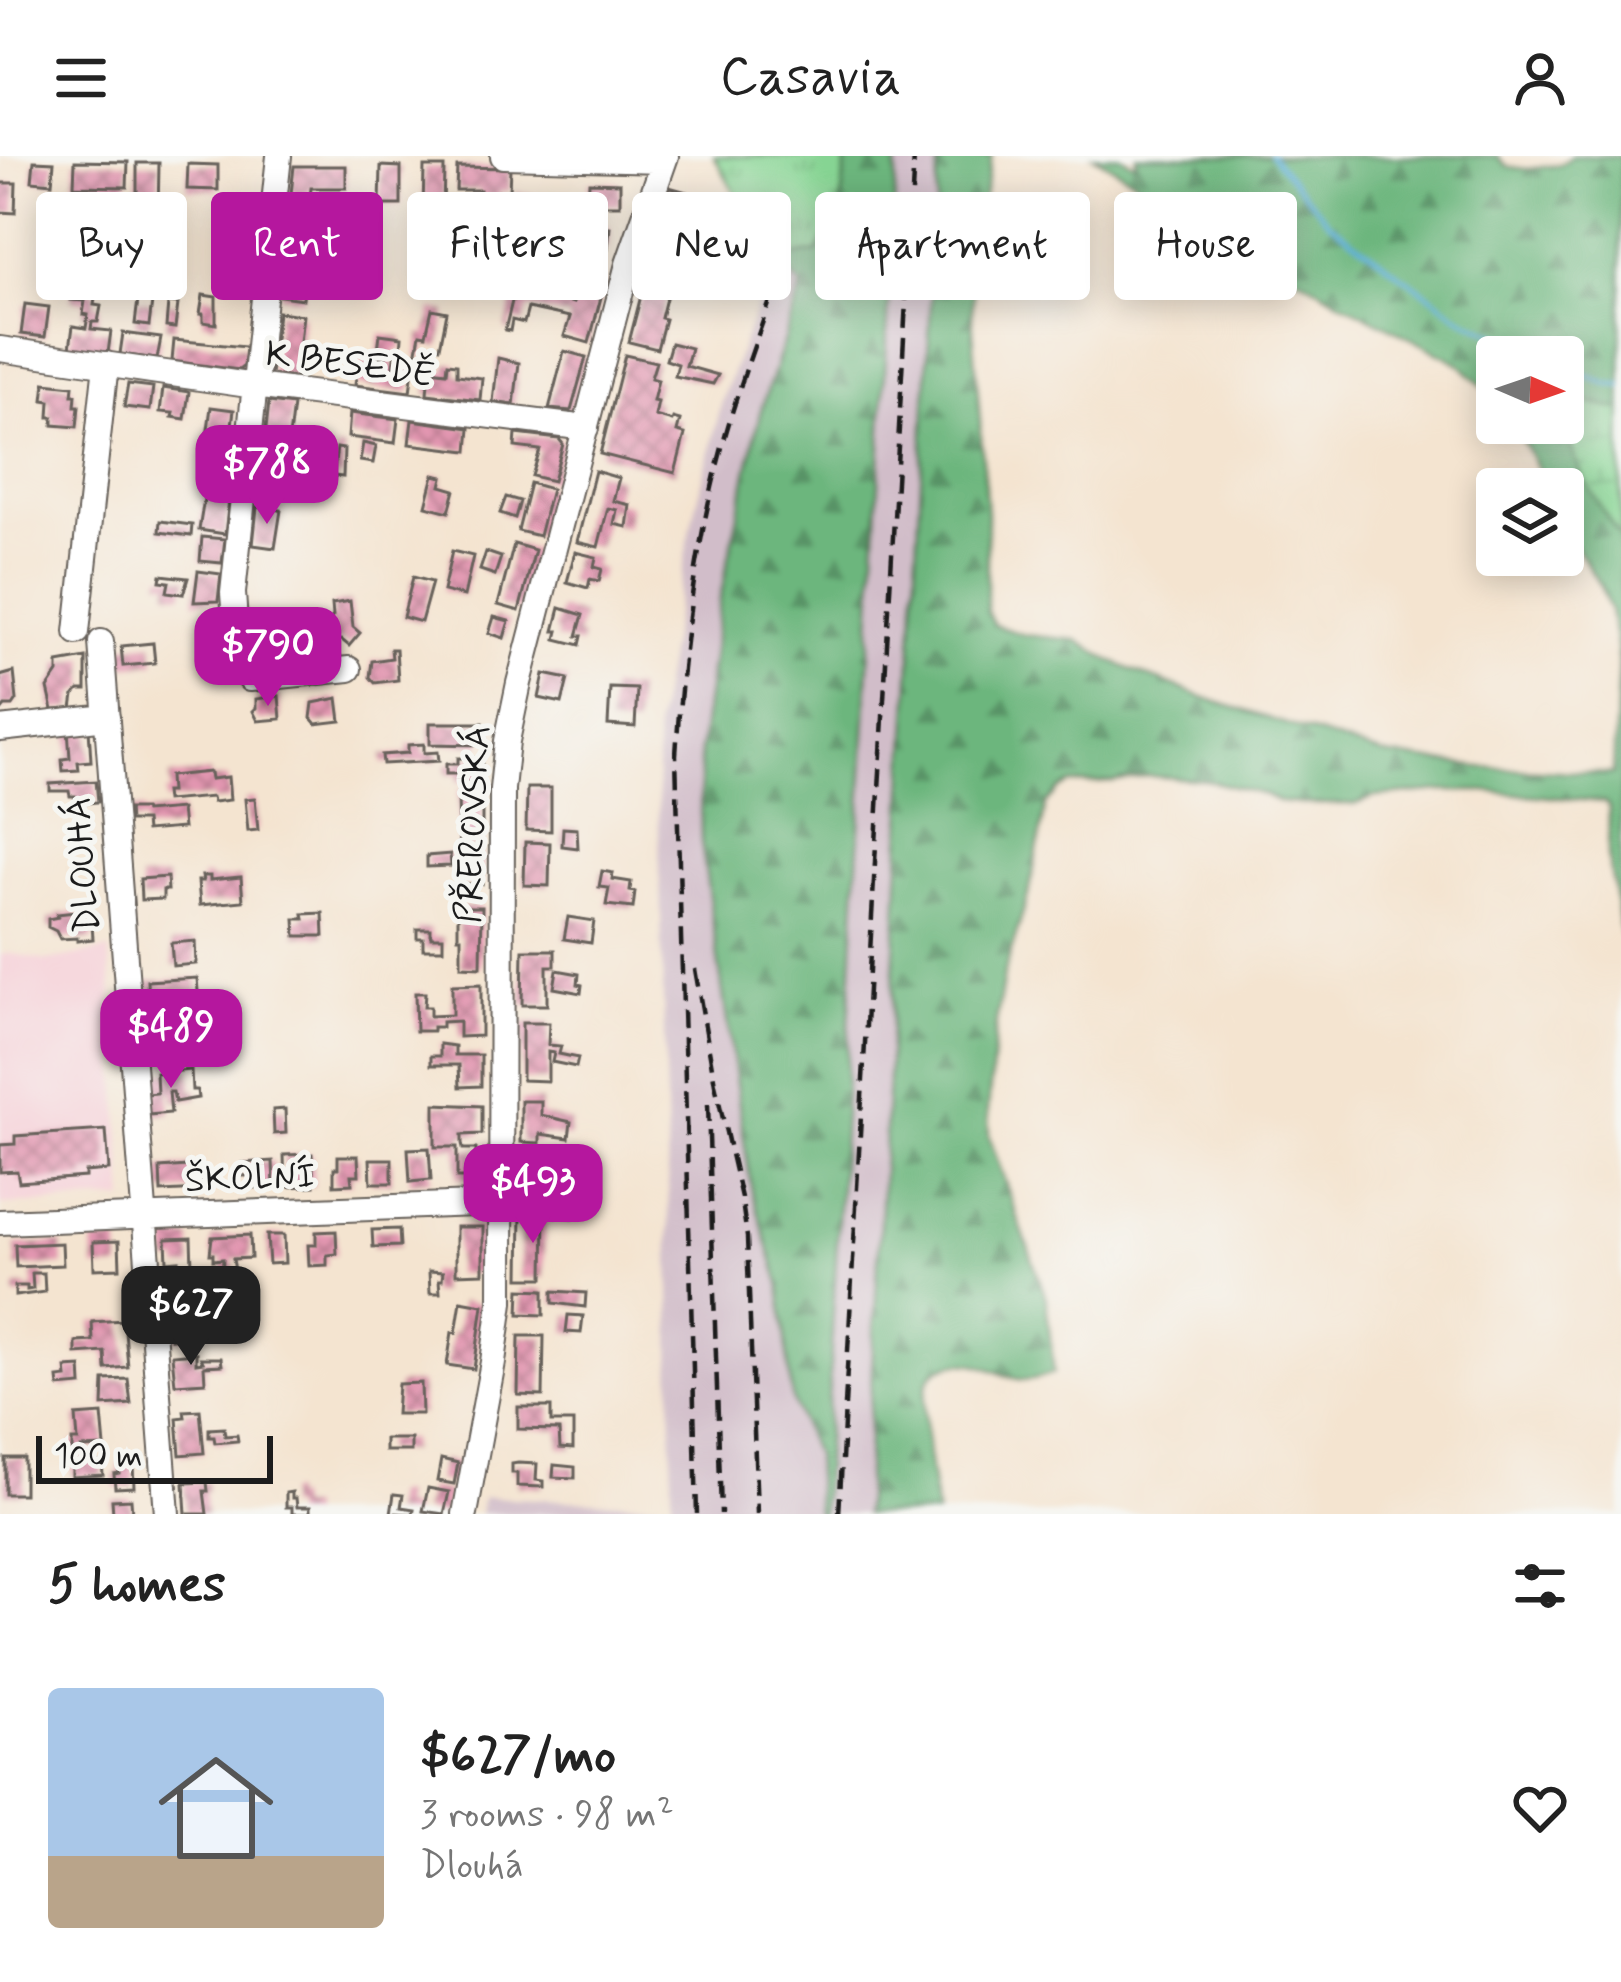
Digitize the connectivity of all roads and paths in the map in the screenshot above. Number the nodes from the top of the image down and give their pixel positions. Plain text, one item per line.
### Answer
1 (279, 156) edge
2 (503, 156) edge
3 (665, 158) edge
4 (0, 349) edge
5 (106, 364) junction
6 (255, 386) junction
7 (586, 428) junction
8 (77, 632) dead end
9 (101, 641) dead end
10 (349, 669) dead end
11 (107, 717) junction
12 (0, 729) edge
13 (502, 1203) junction
14 (143, 1216) junction
15 (0, 1222) edge
16 (167, 1514) edge
17 (464, 1514) edge

1 - 6 street
2 - 3 street
3 - 7 street, PŘEROVSKÁ
4 - 5 street, K BESEDĚ
5 - 6 street, K BESEDĚ
5 - 8 street
6 - 7 street, K BESEDĚ
6 - 10 street
7 - 13 street, PŘEROVSKÁ
9 - 11 street, DLOUHÁ
11 - 12 street
11 - 14 street, DLOUHÁ
13 - 14 street, ŠKOLNÍ
13 - 17 street, PŘEROVSKÁ
14 - 15 street, ŠKOLNÍ
14 - 16 street, DLOUHÁ

